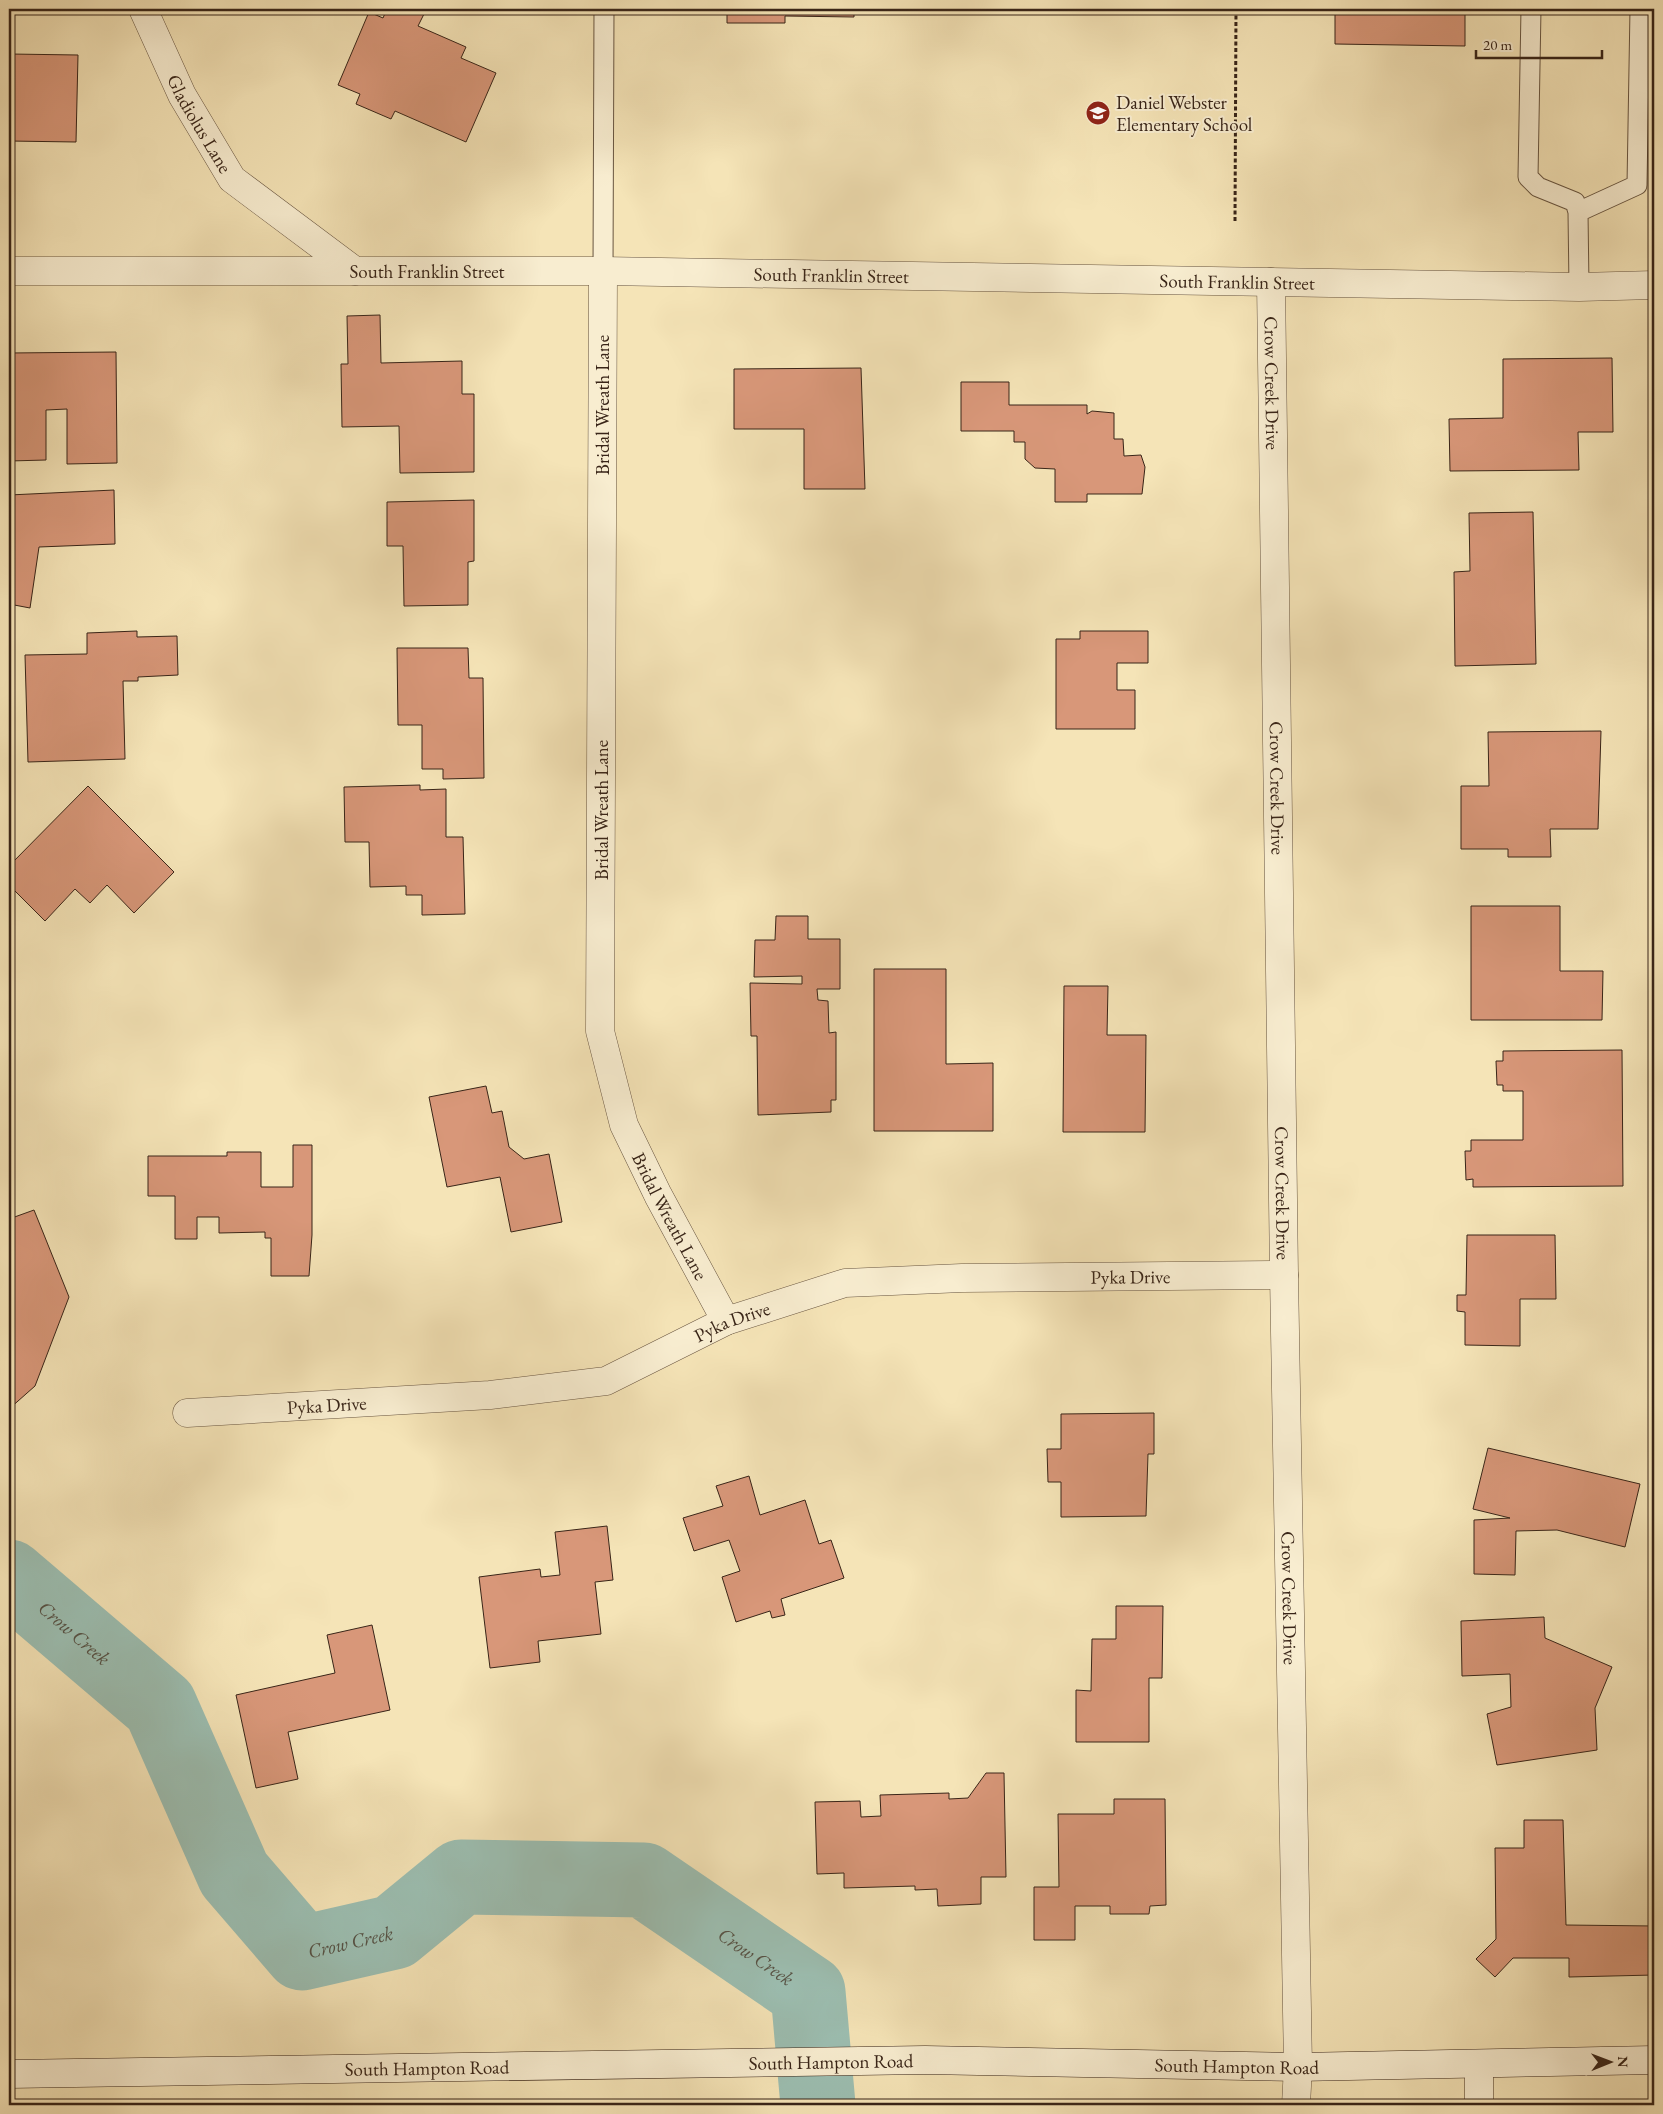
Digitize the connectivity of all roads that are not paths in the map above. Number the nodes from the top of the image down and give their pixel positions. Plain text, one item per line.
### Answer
1 (143, 9) edge
2 (604, 9) edge
3 (1531, 9) edge
4 (1640, 9) edge
5 (1578, 212) junction
6 (9, 271) edge
7 (355, 271) junction
8 (603, 271) junction
9 (1271, 282) junction
10 (1654, 285) edge
11 (1579, 287) junction
12 (1284, 1275) junction
13 (726, 1321) junction
14 (187, 1413) dead end
15 (1654, 2060) edge
16 (1479, 2064) junction
17 (1298, 2067) junction
18 (9, 2074) edge
19 (1296, 2105) edge
20 (1479, 2105) edge

1 - 7 street, Gladiolus Lane
2 - 8 lane
3 - 5 lane
4 - 5 lane
5 - 11 lane
6 - 7 street, South Franklin Street
7 - 8 street, South Franklin Street
8 - 9 street, South Franklin Street
8 - 13 street, Bridal Wreath Lane
9 - 11 street, South Franklin Street
9 - 12 street, Crow Creek Drive
10 - 11 street, South Franklin Street
12 - 13 street, Pyka Drive
12 - 17 street, Crow Creek Drive
13 - 14 street, Pyka Drive
15 - 16 street, South Hampton Road
16 - 17 street, South Hampton Road
16 - 20 street
17 - 18 street, South Hampton Road
17 - 19 street, Crow Creek Drive

